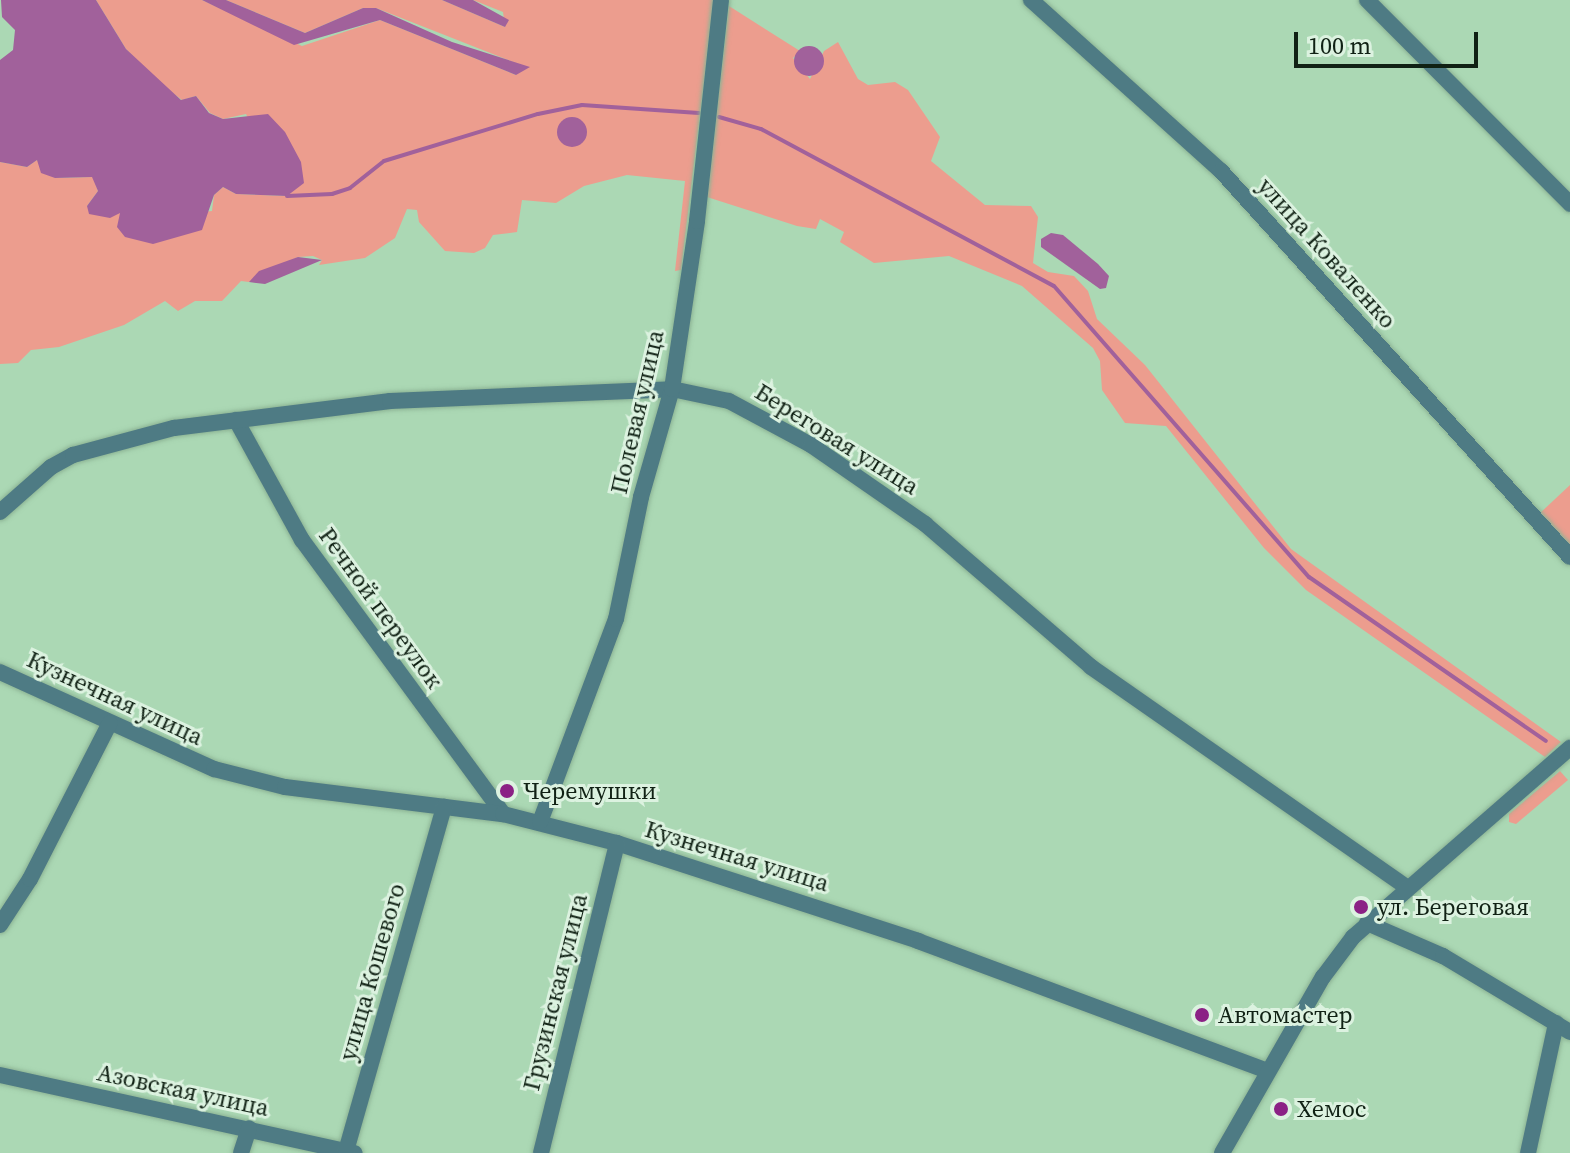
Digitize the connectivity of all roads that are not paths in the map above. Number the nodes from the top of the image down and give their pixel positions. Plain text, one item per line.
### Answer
1 (721, 0) edge
2 (1031, 0) edge
3 (1367, 0) edge
4 (1570, 204) edge
5 (672, 389) junction
6 (236, 420) junction
7 (0, 512) edge
8 (1570, 557) edge
9 (0, 672) edge
10 (110, 723) junction
11 (1570, 748) edge
12 (444, 807) junction
13 (503, 814) junction
14 (540, 822) junction
15 (617, 843) junction
16 (1406, 887) junction
17 (1367, 923) junction
18 (0, 925) edge
19 (1563, 1028) edge
20 (1268, 1071) junction
21 (0, 1075) edge
22 (249, 1128) junction
23 (350, 1152) edge
24 (241, 1153) edge
25 (541, 1153) edge
26 (1222, 1153) edge
27 (1528, 1153) edge

1 - 5 street, Полевая улица
2 - 8 street, улица Коваленко
3 - 4 street
5 - 6 street, Береговая улица
5 - 14 street, Полевая улица
5 - 16 street, Береговая улица
6 - 7 street, Береговая улица
6 - 13 street, Речной переулок
9 - 10 street, Кузнечная улица
10 - 12 street, Кузнечная улица
10 - 18 street
11 - 16 street
12 - 13 street, Кузнечная улица
12 - 23 street, улица Кошевого
13 - 14 street, Кузнечная улица
14 - 15 street, Кузнечная улица
15 - 20 street, Кузнечная улица
15 - 25 street, Грузинская улица
16 - 17 street
17 - 19 street
17 - 20 street
19 - 27 street
20 - 26 street
21 - 22 street, Азовская улица
22 - 23 street, Азовская улица
22 - 24 street

